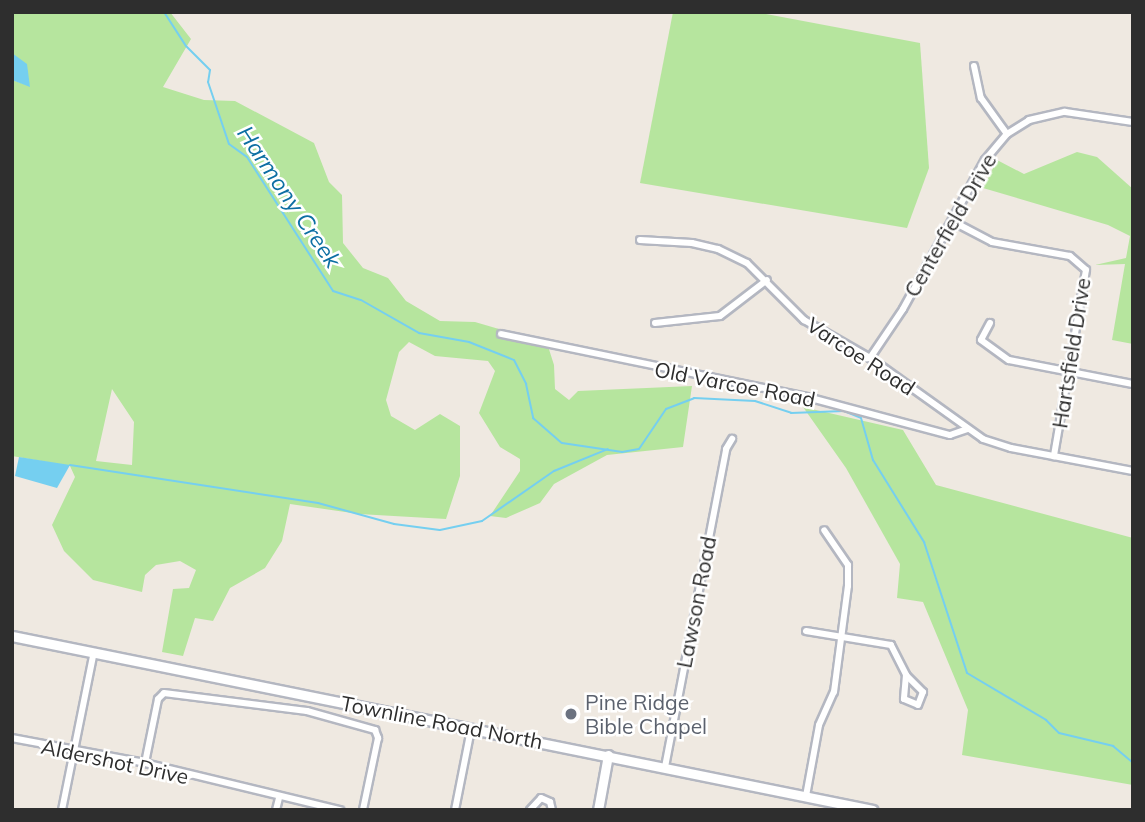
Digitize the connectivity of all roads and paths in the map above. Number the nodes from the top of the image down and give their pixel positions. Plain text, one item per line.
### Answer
1 (974, 66) dead end
2 (1133, 122) edge
3 (1007, 134) junction
4 (952, 221) junction
5 (640, 240) dead end
6 (767, 280) junction
7 (655, 323) dead end
8 (990, 323) dead end
9 (501, 334) dead end
10 (870, 358) junction
11 (1070, 373) junction
12 (1133, 384) edge
13 (967, 429) junction
14 (732, 439) dead end
15 (1054, 456) junction
16 (1133, 471) edge
17 (824, 530) dead end
18 (806, 631) dead end
19 (843, 635) junction
20 (12, 636) edge
21 (94, 652) junction
22 (906, 675) junction
23 (471, 729) junction
24 (12, 738) edge
25 (71, 752) junction
26 (608, 755) junction
27 (145, 763) junction
28 (665, 767) junction
29 (806, 796) junction
30 (279, 798) junction
31 (62, 810) edge
32 (276, 810) edge
33 (340, 810) edge
34 (363, 810) edge
35 (455, 810) edge
36 (530, 810) edge
37 (552, 810) edge
38 (598, 810) edge
39 (873, 810) edge

1 - 3 street
2 - 3 street, Centerfield Drive
3 - 4 street, Centerfield Drive
4 - 10 street, Centerfield Drive
4 - 11 street, Hartsfield Drive
5 - 6 street, Varcoe Road
6 - 7 street
6 - 10 street, Varcoe Road
8 - 11 street
9 - 13 street, Old Varcoe Road
10 - 13 street, Varcoe Road
11 - 12 street
11 - 15 street, Hartsfield Drive
13 - 15 street, Varcoe Road
14 - 28 street, Lawson Road
15 - 16 street, Varcoe Road
17 - 19 street
18 - 19 street
19 - 22 street
19 - 29 street
20 - 21 main road, Townline Road North
21 - 23 main road, Townline Road North
21 - 25 street
22 - 22 street
23 - 26 main road, Townline Road North
23 - 35 street
24 - 25 street, Aldershot Drive
25 - 27 street, Aldershot Drive
25 - 31 street
26 - 28 main road, Townline Road North
26 - 38 main road
27 - 30 street, Aldershot Drive
27 - 34 street
28 - 29 main road, Townline Road North
29 - 39 main road, Townline Road North
30 - 32 street
30 - 33 street, Aldershot Drive
36 - 37 street

